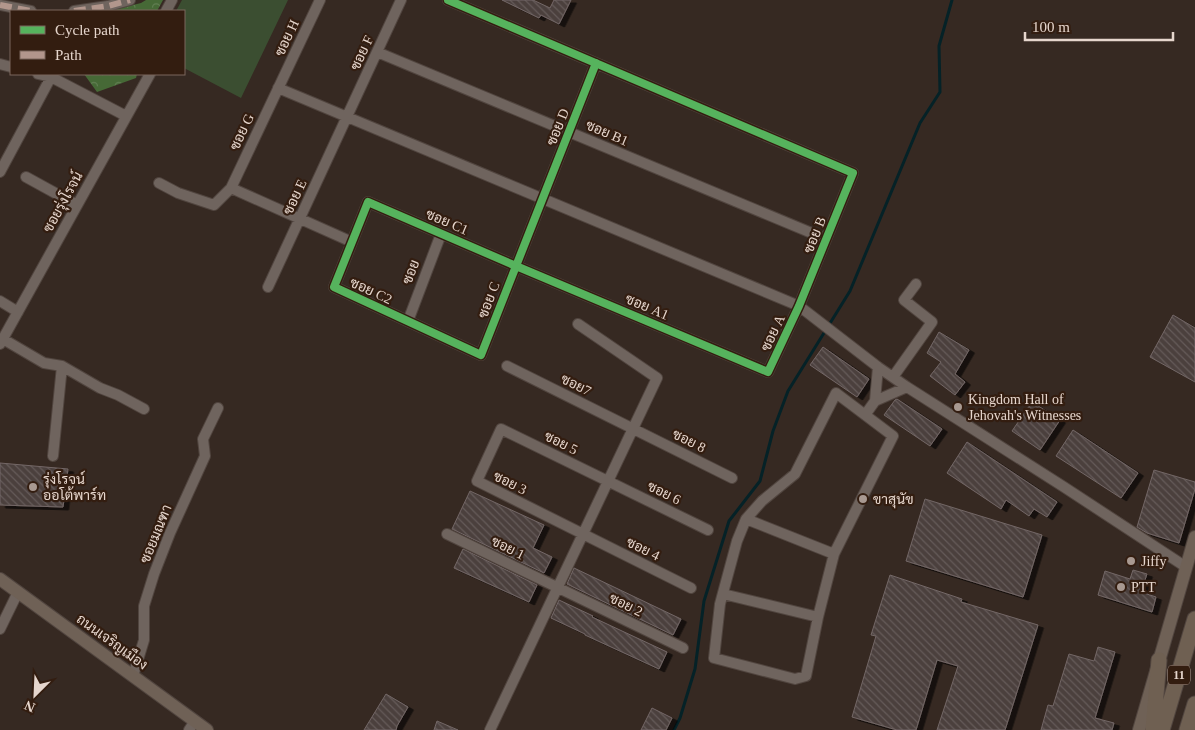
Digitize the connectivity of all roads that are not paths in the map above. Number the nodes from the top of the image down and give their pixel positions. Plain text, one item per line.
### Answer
1 (130, 0) edge
2 (320, 0) edge
3 (402, 0) edge
4 (448, 0) edge
5 (0, 5) edge
6 (26, 10) edge
7 (81, 10) edge
8 (377, 52) junction
9 (596, 64) junction
10 (42, 75) edge
11 (149, 75) edge
12 (51, 77) junction
13 (278, 88) junction
14 (126, 116) junction
15 (346, 118) junction
16 (569, 132) junction
17 (0, 172) edge
18 (26, 177) dead end
19 (159, 183) dead end
20 (231, 188) junction
21 (542, 199) junction
22 (368, 202) joint
23 (77, 205) junction
24 (300, 219) junction
25 (441, 234) junction
26 (826, 239) junction
27 (352, 242) junction
28 (516, 266) junction
29 (916, 284) dead end
30 (268, 287) dead end
31 (0, 301) edge
32 (799, 306) junction
33 (18, 312) junction
34 (408, 321) junction
35 (578, 324) dead end
36 (1, 342) edge
37 (481, 355) joint
38 (62, 366) junction
39 (507, 366) dead end
40 (878, 367) junction
41 (768, 372) joint
42 (893, 378) junction
43 (907, 387) junction
44 (875, 401) junction
45 (218, 408) dead end
46 (144, 409) dead end
47 (865, 415) junction
48 (501, 429) joint
49 (633, 429) junction
50 (53, 456) dead end
51 (732, 478) dead end
52 (608, 481) junction
53 (746, 519) junction
54 (708, 530) dead end
55 (447, 534) dead end
56 (583, 534) junction
57 (1195, 537) edge
58 (834, 554) junction
59 (1186, 568) junction
60 (0, 579) edge
61 (558, 588) junction
62 (691, 588) dead end
63 (18, 592) junction
64 (723, 594) junction
65 (818, 617) junction
66 (1195, 619) edge
67 (0, 629) edge
68 (683, 648) dead end
69 (1159, 660) junction
70 (133, 676) junction
71 (1195, 704) edge
72 (1195, 720) edge
73 (192, 726) edge
74 (207, 730) edge
75 (490, 730) edge
76 (1139, 730) edge
77 (1153, 730) edge
78 (1162, 730) edge
79 (1189, 730) edge

1 - 7 street
2 - 13 street, ซอย H
3 - 8 street, ซอย F
4 - 9 street
5 - 6 street
8 - 15 street, ซอย F
8 - 16 street, ซอย B1
9 - 16 street, ซอย D
9 - 26 street, ซอย B
10 - 12 street
11 - 14 street, ซอยรุ่งโรจน์
12 - 14 street
12 - 17 street
13 - 15 street
13 - 20 street, ซอย G
14 - 23 street, ซอยรุ่งโรจน์
15 - 21 street
15 - 24 street, ซอย E
16 - 21 street, ซอย D
16 - 26 street, ซอย B1
18 - 23 street
19 - 20 street
20 - 24 street
21 - 28 street, ซอย C
21 - 32 street
22 - 25 street, ซอย C1
22 - 27 street, ซอย C2
23 - 33 street, ซอยรุ่งโรจน์
24 - 27 street
24 - 30 street, ซอย E
25 - 28 street, ซอย C1
25 - 34 street, ซอย
26 - 32 street, ซอย B
27 - 34 street, ซอย C2
28 - 37 street, ซอย C
28 - 41 street, ซอย A1
29 - 42 street
31 - 33 street
32 - 40 street
32 - 41 street, ซอย A
33 - 36 street, ซอยรุ่งโรจน์
34 - 37 street, ซอย C2
35 - 49 street
36 - 38 street
38 - 46 street
38 - 50 street
39 - 49 street, ซอย7
40 - 42 street
40 - 44 street
42 - 43 street
43 - 44 street
43 - 59 street
44 - 47 street
45 - 70 street, ซอยมณฑา
47 - 53 street
47 - 58 street
48 - 52 street, ซอย 5
48 - 56 street, ซอย 3
49 - 51 street, ซอย 8
49 - 52 street
52 - 54 street, ซอย 6
52 - 56 street
53 - 58 street
53 - 64 street
55 - 61 street, ซอย 1
56 - 61 street
56 - 62 street, ซอย 4
57 - 59 main road
58 - 65 street
59 - 69 main road
60 - 63 main road, ถนนเจริญเมือง
61 - 68 street, ซอย 2
61 - 75 street
63 - 67 street
63 - 70 main road, ถนนเจริญเมือง
64 - 65 street
64 - 65 street
66 - 78 highway, 11
69 - 76 main road
69 - 77 highway
70 - 73 main road, ถนนเจริญเมือง
71 - 79 highway, 11
72 - 79 highway
73 - 74 main road, ถนนเจริญเมือง

